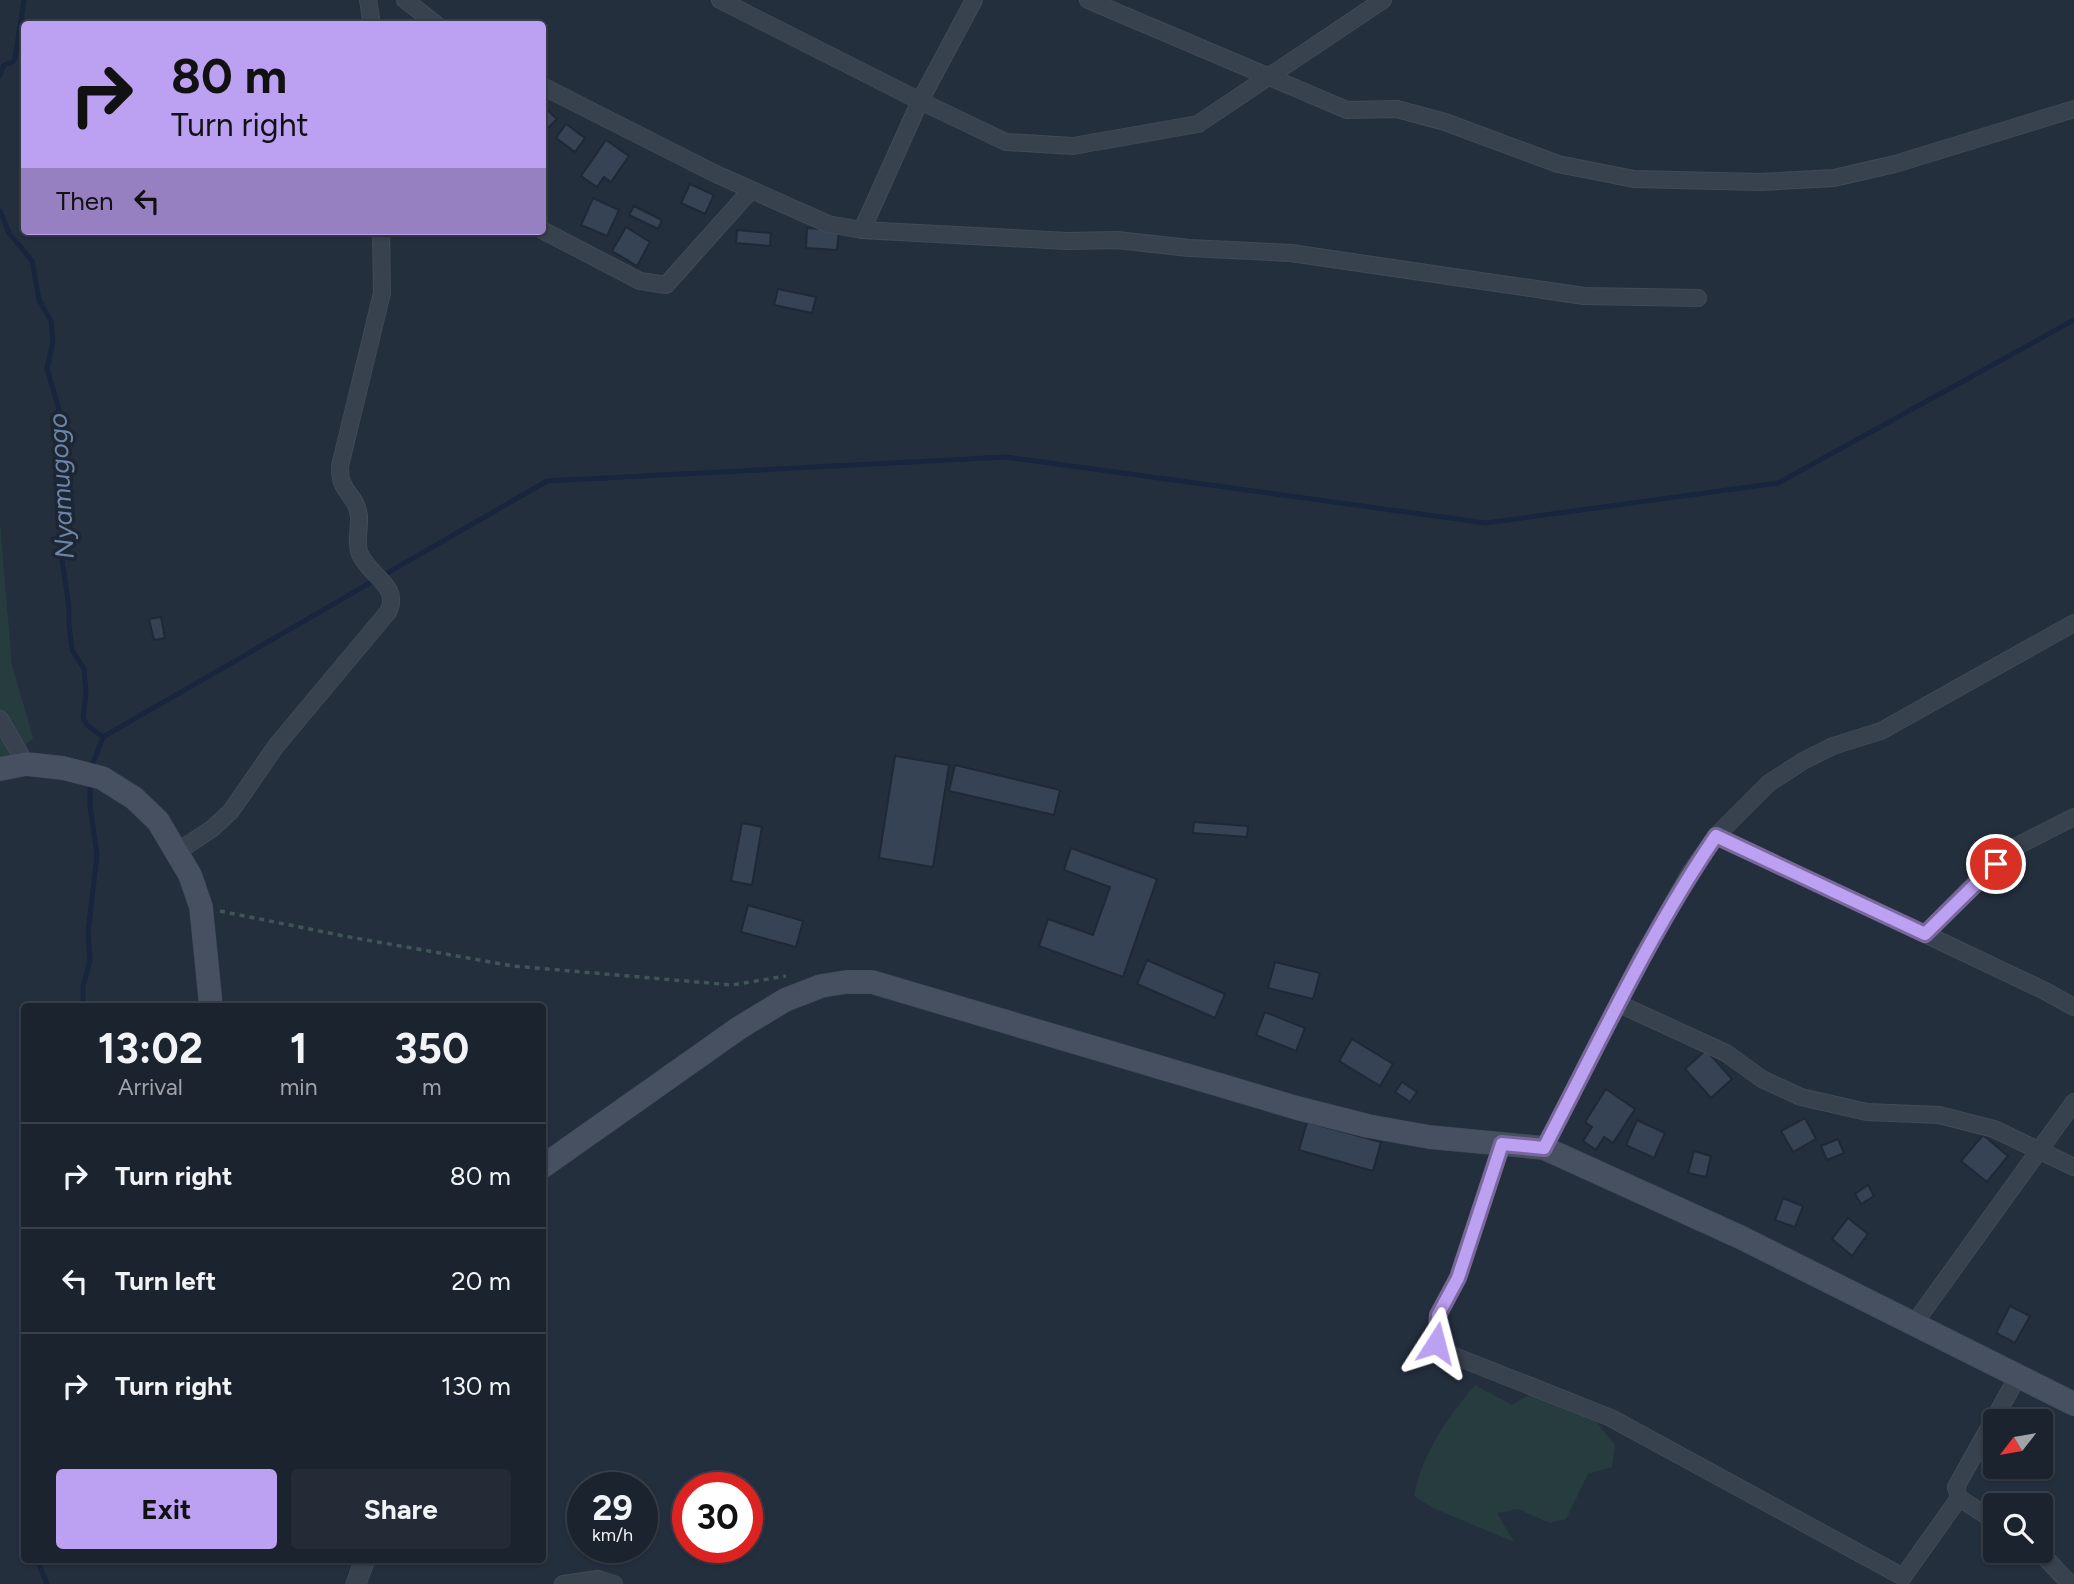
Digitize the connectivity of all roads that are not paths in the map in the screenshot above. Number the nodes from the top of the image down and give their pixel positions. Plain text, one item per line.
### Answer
1 (368, 0) edge
2 (405, 0) edge
3 (720, 0) edge
4 (974, 0) edge
5 (1088, 0) edge
6 (1383, 0) edge
7 (372, 21) edge
8 (432, 21) edge
9 (1267, 76) junction
10 (546, 88) edge
11 (920, 101) junction
12 (2074, 108) edge
13 (751, 190) junction
14 (862, 230) junction
15 (546, 232) edge
16 (381, 235) edge
17 (1698, 298) dead end
18 (2074, 623) edge
19 (0, 719) edge
20 (26, 764) junction
21 (0, 769) edge
22 (2074, 817) edge
23 (1716, 836) junction
24 (177, 852) junction
25 (1925, 934) junction
26 (211, 1003) edge
27 (1619, 1004) junction
28 (2074, 1007) edge
29 (2074, 1102) edge
30 (1502, 1144) junction
31 (1544, 1148) junction
32 (2040, 1150) junction
33 (546, 1164) edge
34 (2074, 1167) edge
35 (1913, 1325) junction
36 (2018, 1376) junction
37 (2074, 1404) edge
38 (1959, 1498) junction
39 (1983, 1513) edge
40 (364, 1563) edge
41 (2050, 1563) edge
42 (356, 1584) edge
43 (563, 1584) edge
44 (614, 1584) edge
45 (2070, 1584) edge

1 - 7 street
2 - 8 street
3 - 11 street
4 - 11 street
5 - 9 street
6 - 9 street
9 - 11 street
9 - 12 street
10 - 13 street
11 - 14 street
13 - 14 street
13 - 15 street
14 - 17 street
16 - 24 street
18 - 23 street
19 - 20 street
20 - 21 main road
20 - 24 main road
22 - 25 street
23 - 25 street
23 - 27 street
24 - 26 main road
25 - 28 street
27 - 31 street
27 - 32 street
29 - 32 street
30 - 31 main road
30 - 33 main road
30 - 38 street
31 - 35 main road
32 - 34 street
32 - 35 street
35 - 36 main road
36 - 37 main road
36 - 38 street
38 - 39 street
40 - 42 street
41 - 45 street
43 - 44 street

